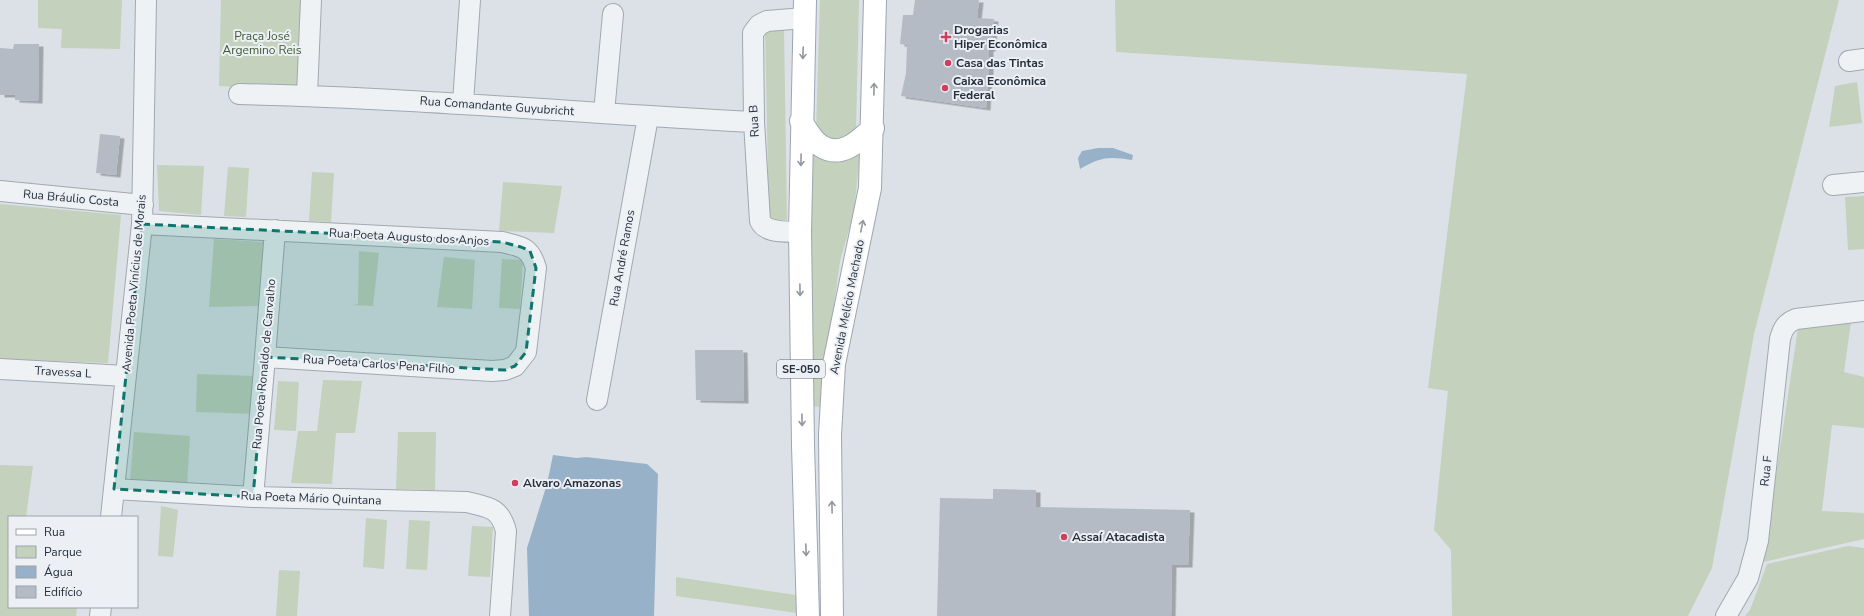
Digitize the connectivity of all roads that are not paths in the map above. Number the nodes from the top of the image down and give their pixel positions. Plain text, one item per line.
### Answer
1 (146, 0) edge
2 (311, 0) edge
3 (470, 0) edge
4 (875, 0) edge
5 (804, 9) edge
6 (613, 14) dead end
7 (239, 94) dead end
8 (307, 95) junction
9 (463, 103) junction
10 (604, 113) junction
11 (648, 116) junction
12 (801, 121) junction
13 (754, 122) junction
14 (873, 128) junction
15 (1864, 182) edge
16 (1833, 185) dead end
17 (0, 191) edge
18 (142, 214) junction
19 (274, 230) junction
20 (800, 232) junction
21 (1864, 310) edge
22 (265, 357) junction
23 (0, 369) edge
24 (492, 371) joint
25 (126, 376) junction
26 (597, 400) dead end
27 (114, 489) junction
28 (253, 497) junction
29 (111, 516) edge
30 (500, 616) edge
31 (808, 616) edge
32 (832, 616) edge
33 (1726, 616) edge

1 - 18 street, Avenida Poeta Vinícius de Morais
2 - 8 street
3 - 9 street
14 -> 4 main road, Avenida Melício Machado / SE-050
5 -> 12 main road, SE-050
5 - 13 street, Rua B
6 - 10 street
7 - 8 street, Rua Comandante Guyubricht
8 - 9 street, Rua Comandante Guyubricht
9 - 10 street, Rua Comandante Guyubricht
10 - 11 street, Rua Comandante Guyubricht
11 - 13 street, Rua Comandante Guyubricht
11 - 26 street, Rua André Ramos
12 - 14 main road
12 -> 20 main road, SE-050
13 - 20 street, Rua B
32 -> 14 main road, Avenida Melício Machado / SE-050
15 - 16 street
17 - 18 street, Rua Bráulio Costa
18 - 19 street, Rua Poeta Augusto dos Anjos
18 - 25 street, Avenida Poeta Vinícius de Morais
19 - 22 street, Rua Poeta Ronaldo de Carvalho
19 - 24 street, Rua Poeta Augusto dos Anjos
20 -> 31 main road, SE-050
21 - 33 street, Rua F
22 - 24 street, Rua Poeta Carlos Pena Filho
22 - 28 street, Rua Poeta Ronaldo de Carvalho
23 - 25 street, Travessa L
25 - 27 street, Avenida Poeta Vinícius de Morais
27 - 28 street, Rua Poeta Mário Quintana
27 - 29 street, Avenida Poeta Vinícius de Morais
28 - 30 street, Rua Poeta Mário Quintana

